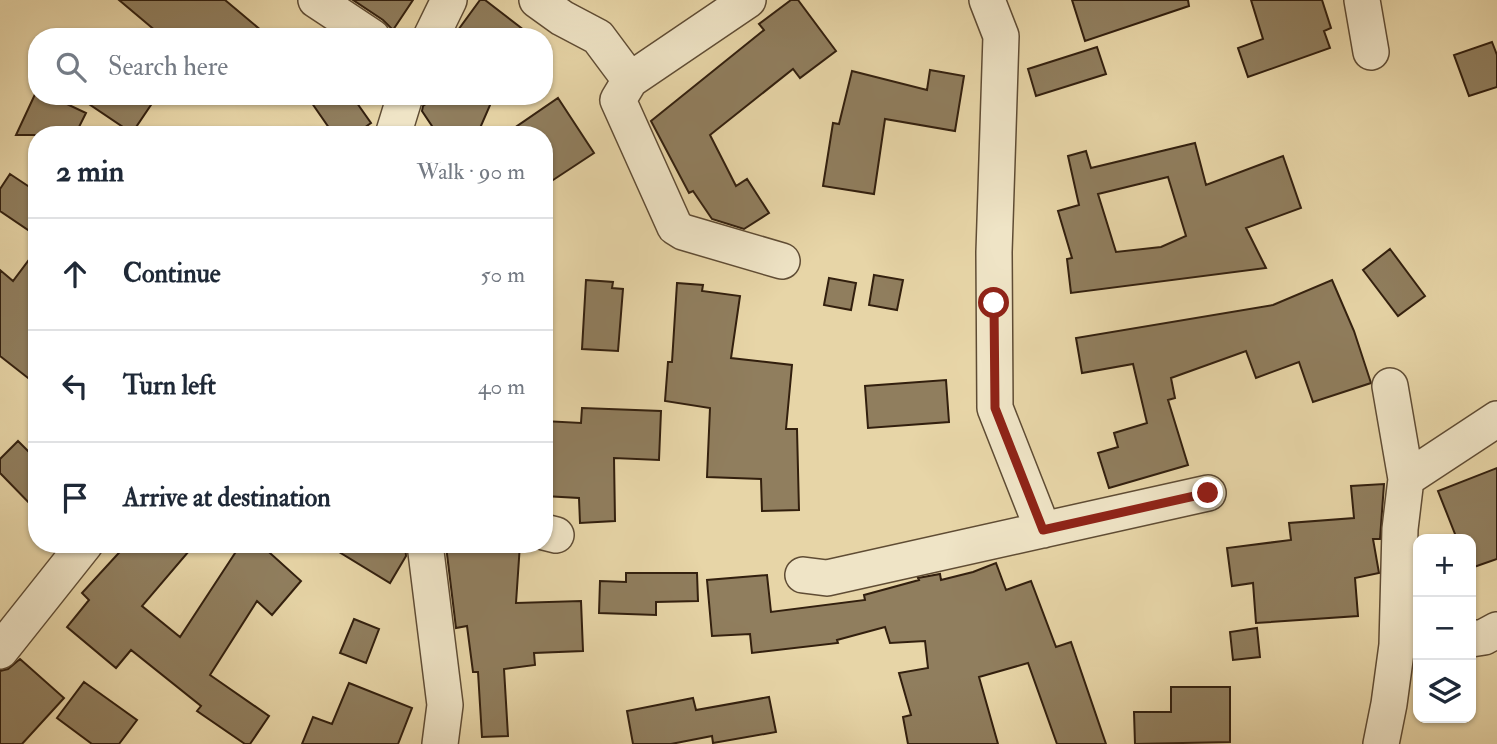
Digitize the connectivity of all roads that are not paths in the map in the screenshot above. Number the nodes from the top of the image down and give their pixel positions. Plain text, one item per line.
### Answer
1 (316, 0) edge
2 (450, 0) edge
3 (537, 0) edge
4 (748, 0) edge
5 (987, 0) edge
6 (1362, 0) edge
7 (358, 28) edge
8 (435, 28) edge
9 (1371, 52) dead end
10 (630, 80) junction
11 (403, 105) edge
12 (397, 126) edge
13 (782, 261) dead end
14 (1390, 386) dead end
15 (1497, 418) edge
16 (1406, 479) junction
17 (1208, 493) dead end
18 (1043, 530) junction
19 (78, 553) edge
20 (426, 553) edge
21 (803, 575) dead end
22 (1497, 630) edge
23 (1476, 638) edge
24 (1407, 645) edge
25 (0, 651) edge
26 (440, 744) edge
27 (1381, 744) edge

1 - 7 street
2 - 8 street
3 - 10 street
4 - 10 street
5 - 18 street
6 - 9 street
10 - 13 street
11 - 12 street
14 - 16 street
15 - 16 street
16 - 24 street
17 - 18 street
18 - 21 street
19 - 25 street
20 - 26 street
22 - 23 street
24 - 27 street

